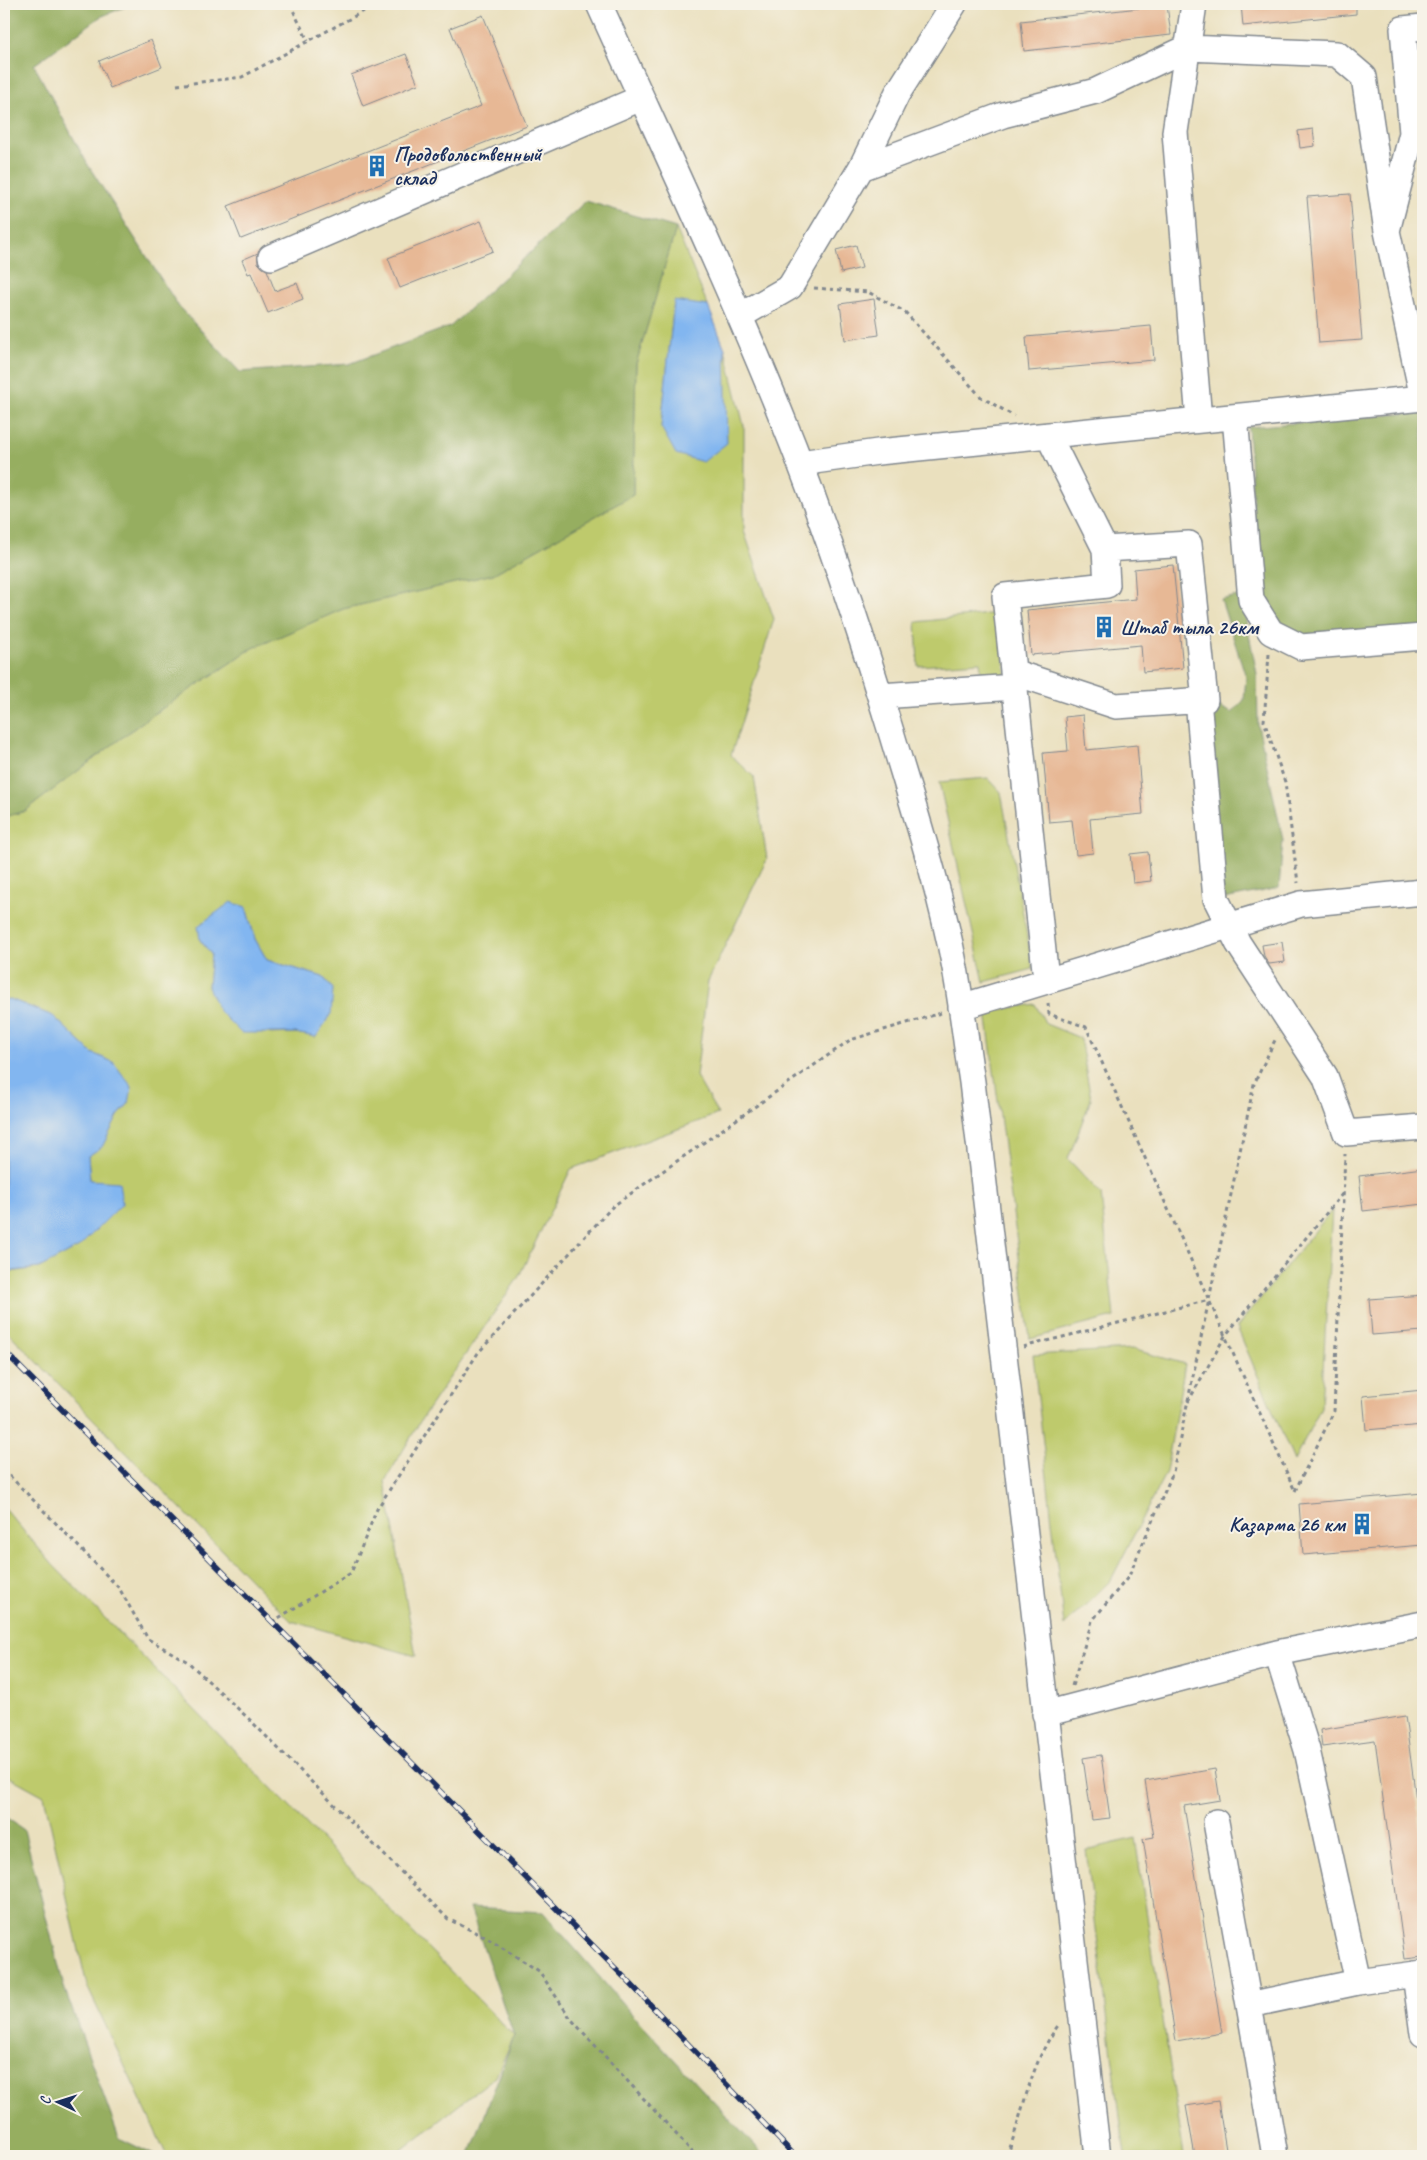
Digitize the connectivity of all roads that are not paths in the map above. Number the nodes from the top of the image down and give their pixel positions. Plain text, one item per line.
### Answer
1 (599, 4) edge
2 (954, 4) edge
3 (1194, 4) edge
4 (1423, 27) edge
5 (1187, 48) junction
6 (641, 98) junction
7 (861, 168) junction
8 (1387, 231) junction
9 (271, 257) dead end
10 (740, 316) junction
11 (1423, 398) edge
12 (1235, 417) junction
13 (1199, 420) junction
14 (1048, 435) junction
15 (800, 463) junction
16 (1105, 548) junction
17 (1423, 637) edge
18 (1014, 680) junction
19 (880, 696) junction
20 (1198, 700) junction
21 (1423, 892) edge
22 (1229, 926) junction
23 (1046, 979) junction
24 (961, 1007) junction
25 (1423, 1127) edge
26 (1423, 1624) edge
27 (1277, 1654) junction
28 (1055, 1711) junction
29 (1216, 1822) dead end
30 (1419, 1974) edge
31 (1358, 1982) junction
32 (1249, 2004) junction
33 (1423, 2034) edge
34 (1098, 2156) edge
35 (1275, 2156) edge

1 - 6 street
2 - 7 street
3 - 5 street
4 - 8 street
5 - 7 street
5 - 8 street
5 - 13 street
6 - 9 street
6 - 10 street
7 - 10 street
8 - 11 street
10 - 15 street
11 - 12 street
12 - 13 street
12 - 17 street
13 - 14 street
14 - 15 street
14 - 16 street
15 - 19 street
16 - 18 street
16 - 20 street
18 - 19 street
18 - 20 street
18 - 23 street
19 - 24 street
20 - 22 street
21 - 22 street
22 - 23 street
22 - 25 street
23 - 24 street
24 - 28 street
26 - 27 street
27 - 28 street
27 - 31 street
28 - 34 street
29 - 32 street
30 - 31 street
30 - 33 street
31 - 32 street
32 - 35 street

